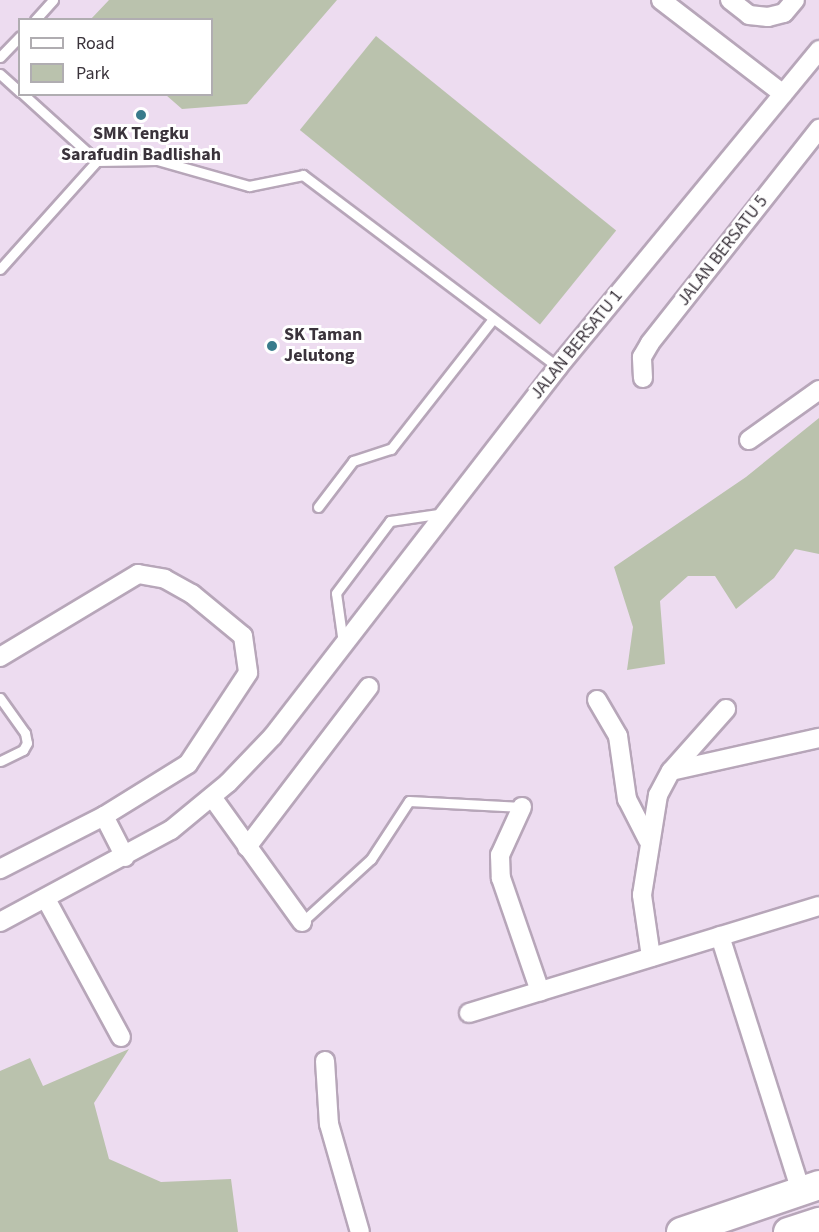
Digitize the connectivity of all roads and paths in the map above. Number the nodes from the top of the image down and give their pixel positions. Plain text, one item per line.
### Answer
1 (53, 0) edge
2 (661, 0) edge
3 (730, 0) edge
4 (795, 0) edge
5 (37, 18) edge
6 (18, 38) edge
7 (819, 50) edge
8 (0, 57) edge
9 (0, 74) edge
10 (18, 90) edge
11 (783, 94) junction
12 (24, 96) edge
13 (819, 129) edge
14 (97, 160) junction
15 (0, 269) edge
16 (492, 320) junction
17 (558, 367) junction
18 (643, 378) dead end
19 (819, 390) edge
20 (749, 440) dead end
21 (318, 507) dead end
22 (446, 513) junction
23 (343, 646) junction
24 (0, 657) edge
25 (369, 687) dead end
26 (0, 698) edge
27 (597, 700) dead end
28 (726, 709) dead end
29 (819, 738) edge
30 (0, 761) edge
31 (671, 771) junction
32 (212, 797) junction
33 (522, 807) joint
34 (104, 816) junction
35 (648, 840) junction
36 (247, 847) junction
37 (125, 857) junction
38 (0, 869) edge
39 (46, 899) junction
40 (819, 906) edge
41 (0, 922) edge
42 (302, 922) joint
43 (720, 936) junction
44 (651, 957) junction
45 (540, 991) junction
46 (469, 1013) dead end
47 (121, 1037) dead end
48 (325, 1061) dead end
49 (810, 1188) edge
50 (819, 1222) edge
51 (360, 1232) edge
52 (681, 1232) edge
53 (788, 1232) edge

1 - 5 lane
2 - 11 street
3 - 4 street
6 - 8 lane
7 - 11 street, JALAN BERSATU 1
9 - 10 lane
11 - 17 street, JALAN BERSATU 1
12 - 14 lane
13 - 18 street, JALAN BERSATU 5
14 - 15 lane
14 - 16 lane
16 - 17 lane
16 - 21 lane
17 - 22 street, JALAN BERSATU 1
19 - 20 street
22 - 23 street, JALAN BERSATU 1
22 - 23 lane
23 - 32 street, JALAN BERSATU 1
24 - 34 street
25 - 36 street
26 - 30 lane
27 - 35 street
28 - 31 street
29 - 31 street
31 - 35 street
32 - 36 street
32 - 37 street, JALAN BERSATU 1
33 - 42 lane
33 - 45 street
34 - 37 street
34 - 38 street
35 - 44 street
36 - 42 street
37 - 39 street, JALAN BERSATU 1
39 - 41 street, JALAN BERSATU 1
39 - 47 street
40 - 43 street
43 - 44 street
43 - 49 street
44 - 45 street
45 - 46 street
48 - 51 street
49 - 52 main road
50 - 53 main road

